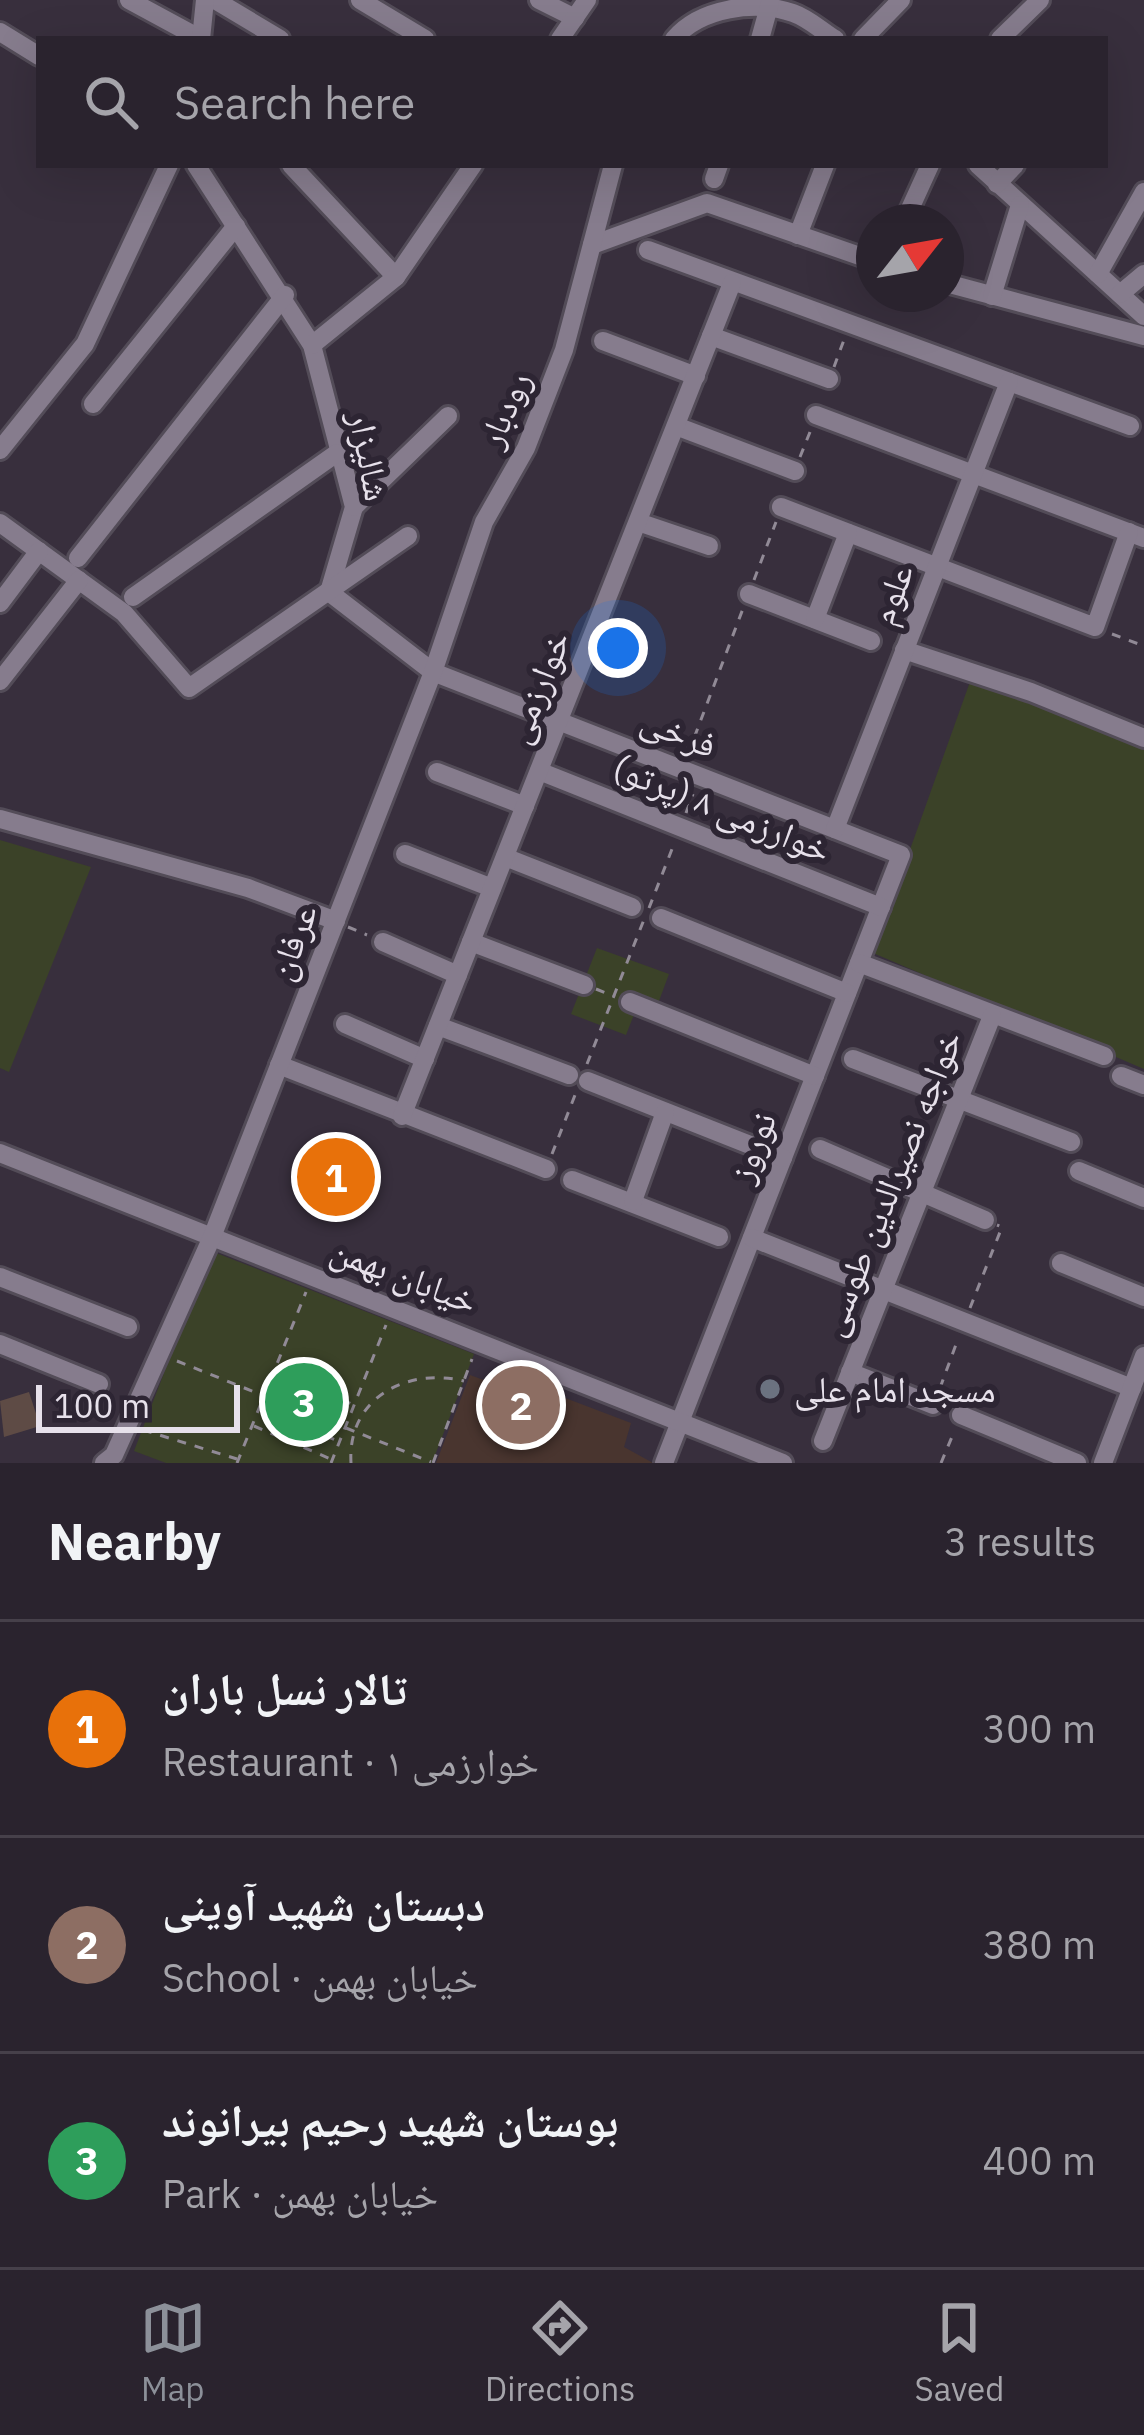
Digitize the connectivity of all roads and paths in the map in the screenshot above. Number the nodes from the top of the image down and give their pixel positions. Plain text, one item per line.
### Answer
1 (129, 0) edge
2 (205, 0) edge
3 (215, 0) edge
4 (360, 0) edge
5 (539, 0) edge
6 (587, 0) edge
7 (901, 0) edge
8 (1040, 0) edge
9 (770, 5) edge
10 (575, 18) junction
11 (0, 32) edge
12 (195, 36) edge
13 (201, 36) edge
14 (275, 36) edge
15 (419, 36) edge
16 (562, 36) edge
17 (677, 36) edge
18 (761, 36) edge
19 (831, 36) edge
20 (866, 36) edge
21 (1003, 36) edge
22 (36, 54) edge
23 (169, 168) edge
24 (198, 168) edge
25 (294, 168) edge
26 (471, 168) edge
27 (612, 168) edge
28 (824, 168) edge
29 (929, 168) edge
30 (980, 168) edge
31 (1012, 168) edge
32 (998, 184) junction
33 (1144, 192) edge
34 (912, 204) edge
35 (1020, 205) junction
36 (236, 226) junction
37 (798, 235) junction
38 (592, 244) junction
39 (647, 250) dead end
40 (856, 255) edge
41 (1098, 274) junction
42 (1144, 274) edge
43 (396, 277) junction
44 (732, 283) junction
45 (964, 288) edge
46 (1120, 294) junction
47 (285, 295) junction
48 (992, 296) junction
49 (1144, 316) edge
50 (850, 324) junction
51 (711, 336) junction
52 (1144, 336) edge
53 (604, 341) dead end
54 (312, 345) junction
55 (696, 376) junction
56 (829, 379) joint
57 (1009, 382) junction
58 (93, 404) dead end
59 (817, 415) joint
60 (448, 416) dead end
61 (676, 426) junction
62 (1130, 426) dead end
63 (0, 450) edge
64 (337, 453) junction
65 (795, 470) joint
66 (974, 473) junction
67 (354, 507) junction
68 (781, 507) joint
69 (638, 522) junction
70 (0, 523) edge
71 (848, 533) junction
72 (1136, 535) edge
73 (408, 536) dead end
74 (709, 547) dead end
75 (39, 551) junction
76 (77, 558) dead end
77 (937, 568) junction
78 (79, 580) junction
79 (329, 592) junction
80 (749, 594) junction
81 (134, 596) dead end
82 (0, 603) edge
83 (815, 619) junction
84 (1095, 627) junction
85 (871, 641) dead end
86 (1144, 646) edge
87 (904, 650) junction
88 (434, 672) junction
89 (0, 681) edge
90 (559, 721) junction
91 (1144, 738) edge
92 (539, 771) junction
93 (437, 772) dead end
94 (691, 772) junction
95 (525, 806) junction
96 (0, 819) edge
97 (680, 827) junction
98 (835, 829) junction
99 (405, 854) dead end
100 (901, 855) joint
101 (505, 857) junction
102 (492, 888) junction
103 (881, 907) junction
104 (632, 908) dead end
105 (661, 918) dead end
106 (335, 921) junction
107 (383, 942) joint
108 (471, 942) junction
109 (859, 963) junction
110 (458, 975) junction
111 (584, 985) joint
112 (847, 993) junction
113 (622, 999) junction
114 (992, 1016) junction
115 (344, 1024) dead end
116 (438, 1026) junction
117 (1104, 1056) dead end
118 (425, 1059) junction
119 (853, 1059) dead end
120 (279, 1065) junction
121 (815, 1076) junction
122 (1120, 1076) dead end
123 (1144, 1085) edge
124 (959, 1100) junction
125 (665, 1112) junction
126 (402, 1116) junction
127 (1071, 1142) dead end
128 (820, 1149) dead end
129 (0, 1153) edge
130 (783, 1158) junction
131 (547, 1169) joint
132 (1079, 1171) dead end
133 (572, 1180) dead end
134 (923, 1192) junction
135 (1144, 1198) edge
136 (632, 1201) junction
137 (985, 1220) joint
138 (212, 1237) junction
139 (719, 1238) dead end
140 (752, 1238) junction
141 (1061, 1263) dead end
142 (0, 1276) edge
143 (313, 1276) junction
144 (884, 1291) junction
145 (1144, 1297) edge
146 (393, 1307) junction
147 (964, 1323) junction
148 (128, 1328) dead end
149 (479, 1340) junction
150 (0, 1344) edge
151 (160, 1354) junction
152 (1144, 1356) edge
153 (274, 1370) junction
154 (850, 1372) junction
155 (464, 1381) junction
156 (99, 1384) dead end
157 (268, 1386) junction
158 (264, 1396) junction
159 (936, 1397) joint
160 (1134, 1402) edge
161 (354, 1405) junction
162 (259, 1409) junction
163 (961, 1415) dead end
164 (348, 1421) junction
165 (679, 1424) junction
166 (128, 1425) junction
167 (252, 1426) junction
168 (345, 1428) junction
169 (354, 1431) junction
170 (824, 1441) dead end
171 (340, 1442) junction
172 (109, 1459) edge
173 (238, 1461) edge
174 (332, 1461) edge
175 (134, 1463) edge
176 (351, 1463) edge
177 (433, 1463) edge
178 (664, 1463) edge
179 (783, 1463) edge
180 (1077, 1463) edge
181 (1103, 1463) edge

1 - 12 street
2 - 13 street
3 - 14 street
4 - 15 street
5 - 10 street
6 - 10 street
7 - 20 street
8 - 21 street
9 - 17 street
9 - 18 street
9 - 19 street
10 - 16 street
11 - 22 street
23 - 63 street
24 - 36 street, شالیزار
25 - 43 street
26 - 43 street
27 - 38 street, رودبار
28 - 37 street
29 - 34 street
30 - 32 street
31 - 32 street
32 - 35 street
33 - 41 street
35 - 41 street
35 - 48 street
36 - 47 street, شالیزار
36 - 58 street
37 - 38 street
37 - 40 street
38 - 88 street, رودبار
39 - 44 street
41 - 46 street
42 - 46 street
43 - 54 street
44 - 50 street
44 - 51 street, خوارزمی
45 - 48 street
46 - 49 street
47 - 54 street, شالیزار
47 - 76 street
48 - 52 street
50 - 56 path
50 - 57 street
51 - 55 street, خوارزمی
51 - 56 street
53 - 55 street
54 - 64 street, شالیزار
55 - 61 street, خوارزمی
57 - 62 street
57 - 66 street, علوم
59 - 65 path
59 - 66 street
60 - 67 street
61 - 65 street
61 - 69 street, خوارزمی
64 - 67 street, شالیزار
64 - 81 street
66 - 72 street
66 - 77 street, علوم
67 - 79 street, شالیزار
68 - 71 street
68 - 80 path
69 - 74 street
69 - 90 street, خوارزمی
70 - 75 street
71 - 77 street
71 - 83 street
72 - 84 street
73 - 79 street
75 - 78 street
75 - 82 street
77 - 84 street
77 - 87 street, علوم
78 - 79 street
78 - 89 street
79 - 88 street
80 - 83 street
80 - 94 path
83 - 85 street
84 - 86 path
87 - 91 street
87 - 98 street, علوم
88 - 90 street, فرخی
88 - 106 street, عرفان
90 - 92 street, خوارزمی
90 - 94 street, فرخی
92 - 95 street, خوارزمی
92 - 97 street, خوارزمی ۸ (پرتو)
93 - 95 street
94 - 97 path
94 - 98 street, فرخی
95 - 101 street, خوارزمی
96 - 106 street
97 - 103 street, خوارزمی ۸ (پرتو)
97 - 113 path
98 - 100 street, فرخی
99 - 102 street
100 - 103 street, نوروز
101 - 102 street, خوارزمی
101 - 104 street
102 - 108 street, خوارزمی
103 - 109 street, نوروز
105 - 112 street
106 - 107 path
106 - 120 street, عرفان
107 - 110 street
108 - 110 street, خوارزمی
108 - 111 street
109 - 112 street, نوروز
109 - 114 street
110 - 116 street, خوارزمی
111 - 113 path
112 - 121 street, نوروز
113 - 121 street
113 - 131 path
114 - 117 street
114 - 124 street, خواجه نصیرالدین طوسی
115 - 118 street
116 - 118 street, خوارزمی
116 - 125 street
118 - 126 street, خوارزمی
119 - 124 street
120 - 126 street
120 - 138 street, عرفان
121 - 130 street, نوروز
122 - 123 street
124 - 127 street
124 - 134 street, خواجه نصیرالدین طوسی
125 - 130 street
125 - 136 street
126 - 131 street
128 - 134 street
129 - 138 street, خیابان بهمن
130 - 140 street, نوروز
132 - 135 street
133 - 136 street
134 - 137 street
134 - 144 street, خواجه نصیرالدین طوسی
136 - 139 street
137 - 147 path
138 - 143 street, خیابان بهمن
138 - 151 street, عرفان
140 - 144 street
140 - 165 street, نوروز
141 - 145 street
142 - 148 street
143 - 146 street, خیابان بهمن
143 - 153 path
144 - 147 street
144 - 154 street, خواجه نصیرالدین طوسی
146 - 149 street, خیابان بهمن
146 - 161 path
147 - 159 path
147 - 160 street
149 - 155 path
149 - 165 street, خیابان بهمن
150 - 156 street
151 - 158 path
151 - 166 street, عرفان
152 - 160 street
153 - 157 path
153 - 161 path
154 - 159 street
154 - 170 street, خواجه نصیرالدین طوسی
155 - 169 path
155 - 177 path
157 - 158 path
157 - 164 path
158 - 162 path
160 - 181 street
161 - 164 path
162 - 167 path
162 - 171 path
163 - 180 street
164 - 168 path
165 - 178 street, نوروز
165 - 179 street, خیابان بهمن
166 - 172 street, عرفان
166 - 173 path
167 - 173 path
167 - 174 path
168 - 169 path
168 - 171 path
169 - 176 path
169 - 177 path
171 - 174 path
172 - 175 street

